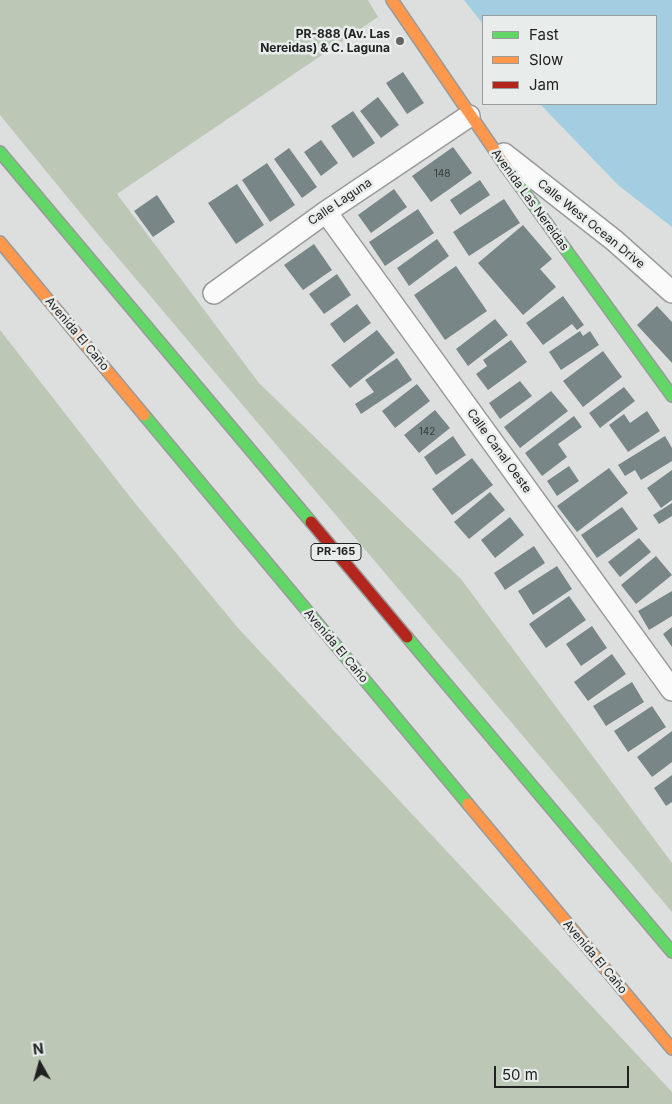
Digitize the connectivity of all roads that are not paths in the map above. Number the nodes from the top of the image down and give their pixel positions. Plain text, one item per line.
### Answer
1 (392, 0) edge
2 (470, 116) junction
3 (486, 139) junction
4 (0, 152) edge
5 (326, 212) junction
6 (0, 242) edge
7 (672, 292) edge
8 (214, 293) dead end
9 (672, 396) edge
10 (672, 690) edge
11 (672, 952) edge
12 (668, 1044) edge

1 - 2 main road, Avenida Las Nereidas
2 - 3 main road, Avenida Las Nereidas
2 - 5 street, Calle Laguna
3 - 7 street, Calle West Ocean Drive
3 - 9 main road, Avenida Las Nereidas
4 - 11 main road, PR-165
5 - 8 street, Calle Laguna
5 - 10 street, Calle Canal Oeste
6 - 12 main road, Avenida El Caño

